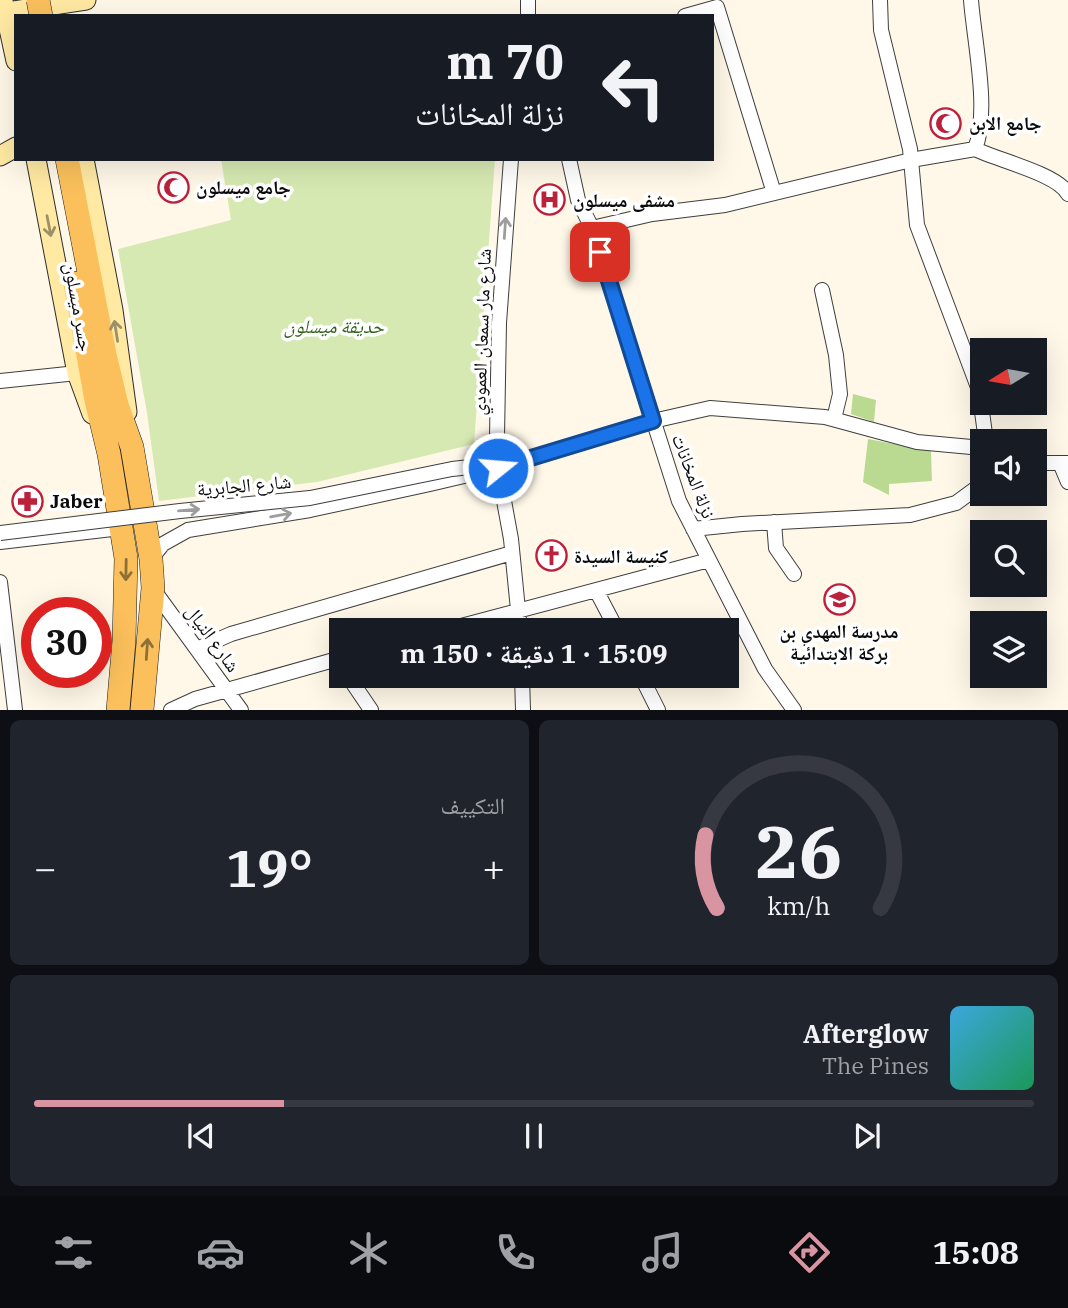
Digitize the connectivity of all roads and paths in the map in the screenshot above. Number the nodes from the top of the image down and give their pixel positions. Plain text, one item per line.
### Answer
1 (86, 0) edge
2 (880, 0) edge
3 (971, 0) edge
4 (65, 7) edge
5 (12, 8) edge
6 (692, 14) edge
7 (14, 34) edge
8 (975, 149) junction
9 (911, 160) junction
10 (36, 161) edge
11 (52, 161) edge
12 (67, 161) edge
13 (84, 161) edge
14 (511, 161) edge
15 (569, 161) edge
16 (774, 193) junction
17 (1068, 194) edge
18 (592, 228) junction
19 (822, 290) dead end
20 (77, 373) junction
21 (0, 381) edge
22 (834, 419) junction
23 (653, 421) junction
24 (984, 429) edge
25 (132, 447) junction
26 (970, 447) edge
27 (109, 454) junction
28 (1064, 463) edge
29 (494, 469) junction
30 (1068, 482) edge
31 (970, 493) edge
32 (774, 522) junction
33 (121, 528) junction
34 (693, 529) junction
35 (0, 533) edge
36 (0, 542) edge
37 (512, 553) junction
38 (151, 559) junction
39 (709, 560) junction
40 (793, 574) dead end
41 (0, 582) edge
42 (153, 588) junction
43 (596, 590) junction
44 (518, 611) junction
45 (491, 618) edge
46 (519, 618) edge
47 (611, 618) edge
48 (197, 649) junction
49 (329, 664) edge
50 (356, 688) edge
51 (522, 688) edge
52 (647, 688) edge
53 (227, 690) junction
54 (15, 709) edge
55 (118, 709) edge
56 (142, 709) edge
57 (171, 709) edge
58 (241, 709) edge
59 (371, 709) edge
60 (523, 709) edge
61 (658, 709) edge
62 (794, 709) edge

1 - 4 main road
2 - 9 street
3 - 8 street
4 - 5 main road
5 - 7 main road
6 - 16 street
8 - 9 street
8 - 17 street
9 - 16 street
9 - 24 street
10 -> 20 main road
11 - 27 main road, جسر ميسلون
12 - 25 main road, جسر ميسلون
25 -> 13 main road
29 -> 14 street, شارع مار سمعان العمودي
15 - 18 street, نزلة المخانات
16 - 18 street
18 - 23 street, نزلة المخانات
19 - 22 street
20 - 21 street
20 - 27 main road
22 - 23 street
22 - 26 street
23 - 29 street
23 - 34 street, نزلة المخانات
25 - 38 main road, جسر ميسلون
27 - 33 main road, جسر ميسلون
28 - 30 street
35 -> 29 street, شارع الجابرية, bridge
29 - 37 street, شارع مار سمعان العمودي
38 -> 29 street
31 - 32 street
32 - 34 street
32 - 40 street
33 - 36 street
33 -> 55 main road, جسر ميسلون
34 - 39 street, نزلة المخانات
37 - 44 street, شارع مار سمعان العمودي
37 - 48 street
38 - 42 main road, جسر ميسلون
39 - 43 street
39 - 62 street, نزلة المخانات
41 - 54 street
42 - 48 street, شارع النيال
56 -> 42 main road, جسر ميسلون
43 - 44 street
43 - 47 street
44 - 45 street
44 - 46 street, شارع مار سمعان العمودي
48 - 53 street, شارع النيال
49 - 53 street
50 - 59 street
51 - 60 street
52 - 61 street
53 - 57 street
53 - 58 street, شارع النيال

